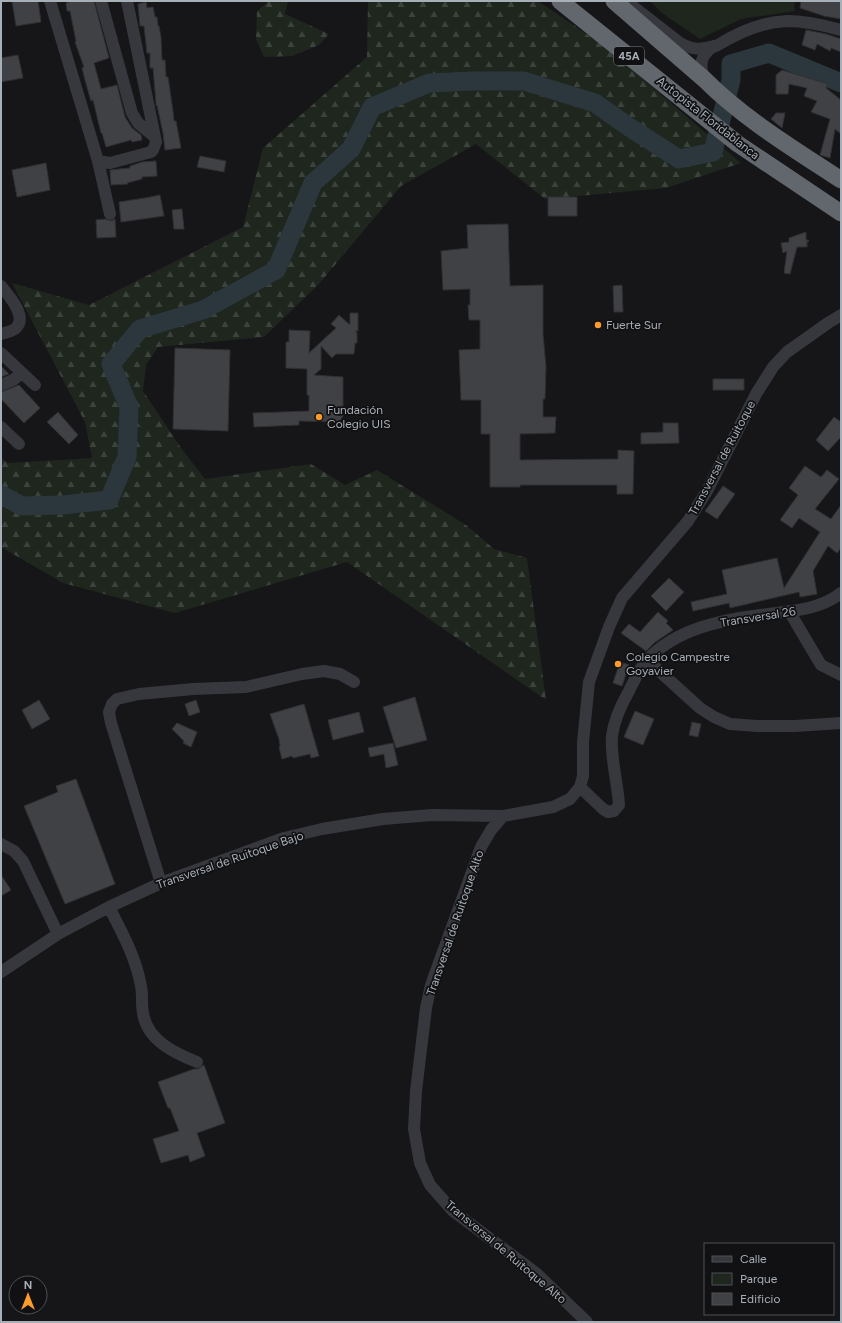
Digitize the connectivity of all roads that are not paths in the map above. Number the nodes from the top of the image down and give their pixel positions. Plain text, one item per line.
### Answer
1 (50, 1) edge
2 (127, 1) edge
3 (560, 1) edge
4 (614, 1) edge
5 (626, 1) edge
6 (104, 2) edge
7 (841, 30) edge
8 (717, 45) junction
9 (704, 79) junction
10 (155, 137) junction
11 (98, 161) junction
12 (841, 180) edge
13 (841, 213) edge
14 (110, 214) dead end
15 (1, 286) edge
16 (841, 315) edge
17 (1, 334) edge
18 (1, 353) edge
19 (22, 373) junction
20 (1, 385) edge
21 (35, 385) dead end
22 (1, 427) edge
23 (19, 444) dead end
24 (841, 593) edge
25 (789, 611) junction
26 (647, 660) junction
27 (841, 675) edge
28 (354, 682) dead end
29 (841, 723) edge
30 (580, 787) junction
31 (503, 816) junction
32 (1, 844) edge
33 (161, 883) junction
34 (109, 907) junction
35 (58, 934) junction
36 (1, 972) edge
37 (197, 1062) dead end
38 (587, 1322) edge

1 - 11 street
2 - 10 street
3 - 13 highway, Autopista Floridablanca / 45A
4 - 9 highway, 45A
5 - 8 street
6 - 10 street
7 - 8 street
8 - 9 street
9 - 12 highway, 45A
10 - 11 street
11 - 14 street
15 - 17 street
16 - 30 street, Transversal de Ruitoque
18 - 19 street
19 - 20 street
19 - 21 street
22 - 23 street
24 - 25 street, Transversal 26
25 - 26 street, Transversal 26
25 - 27 street
26 - 29 street
26 - 30 street, Transversal 26
28 - 33 street
30 - 31 street
31 - 33 street, Transversal de Ruitoque Bajo
31 - 38 street, Transversal de Ruitoque Alto
32 - 35 street
33 - 34 street, Transversal de Ruitoque Bajo
34 - 35 street, Transversal de Ruitoque Bajo
34 - 37 street
35 - 36 street, Transversal de Ruitoque Bajo

